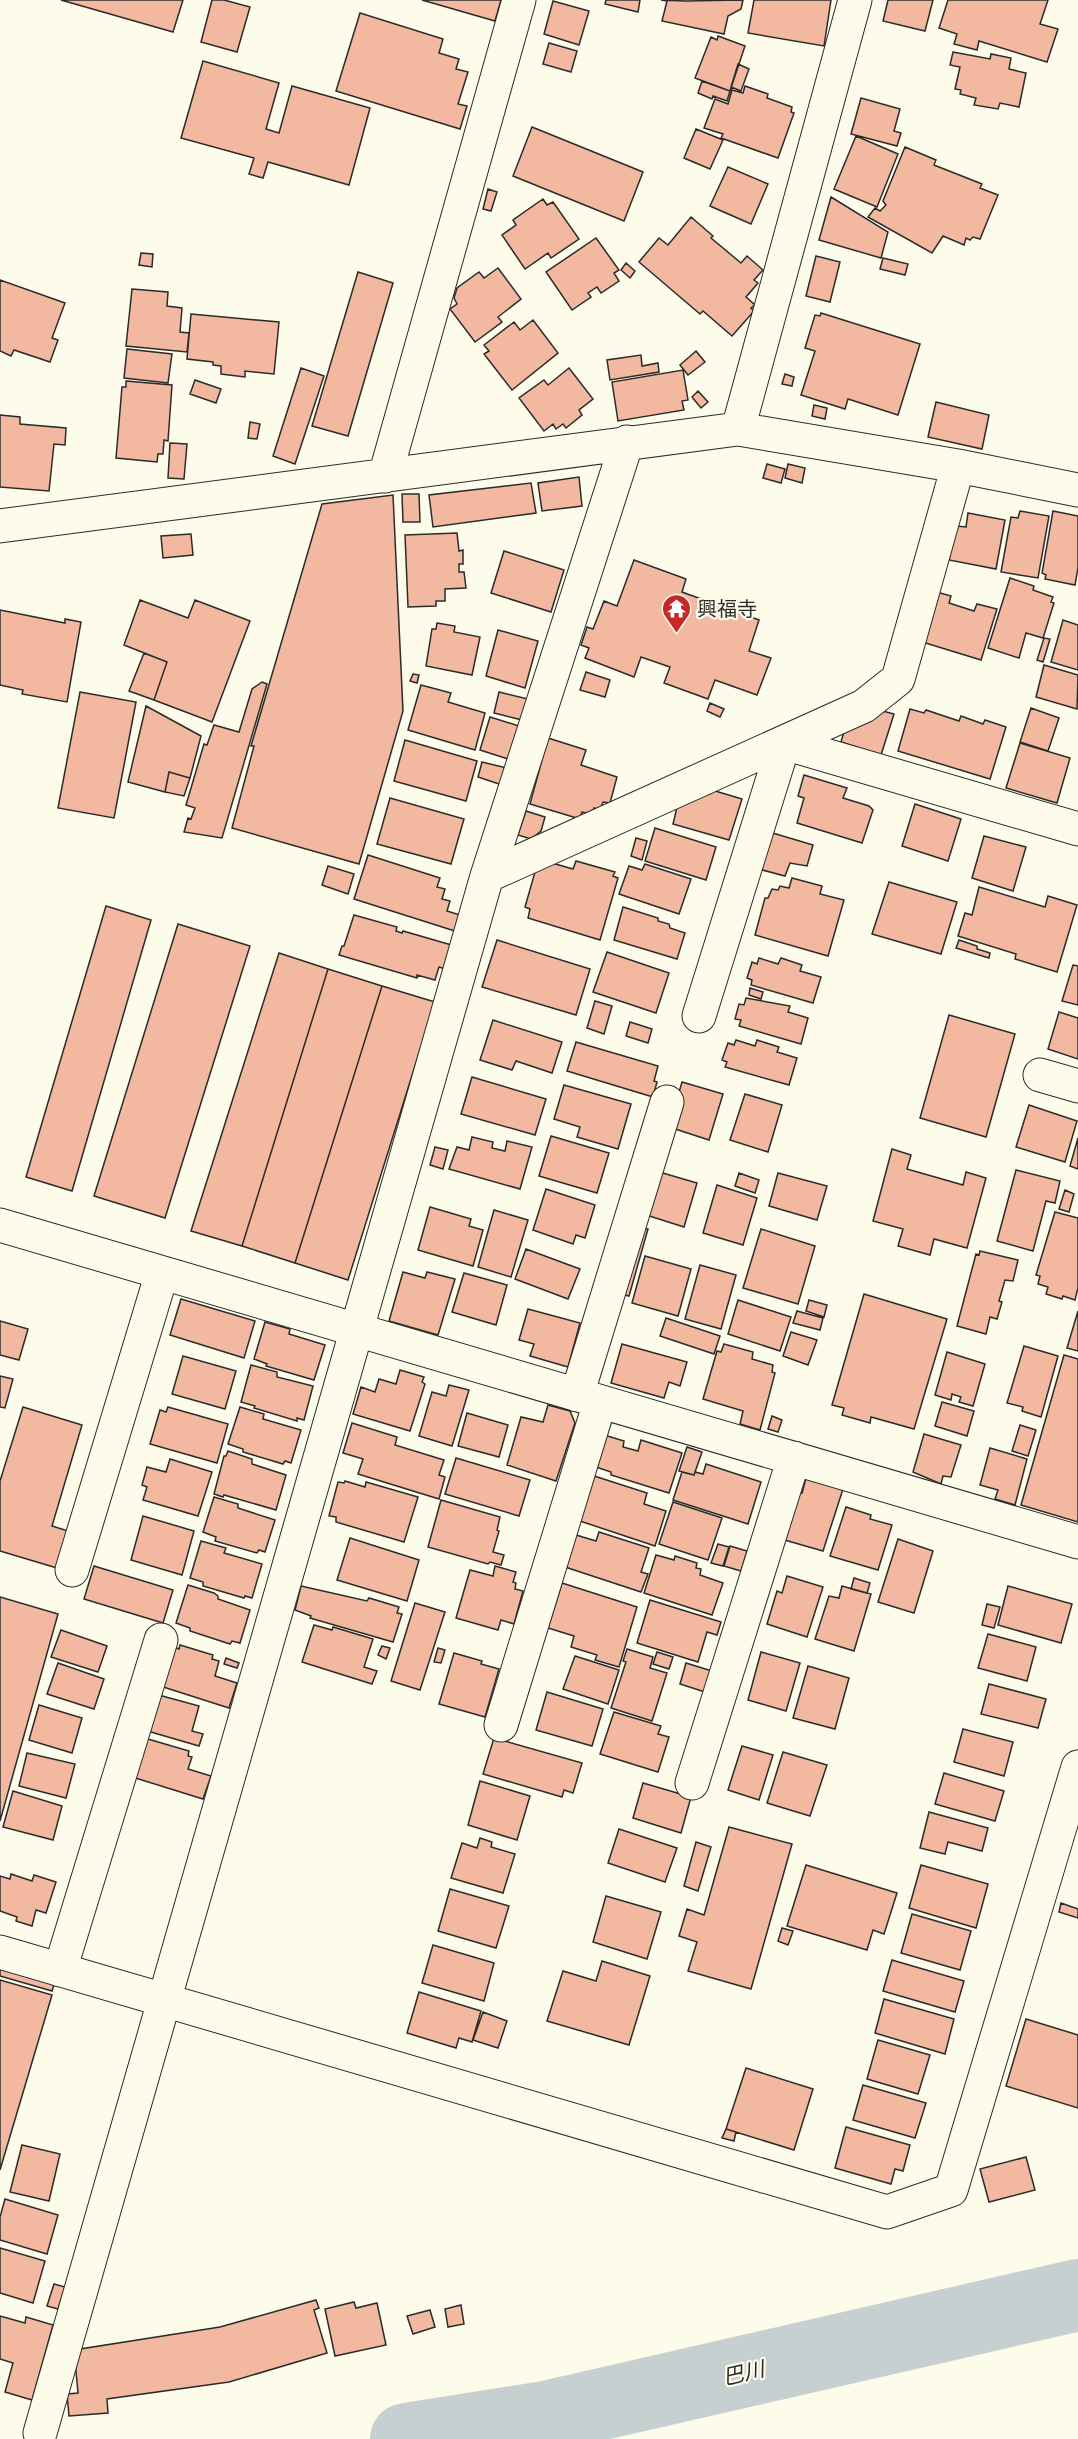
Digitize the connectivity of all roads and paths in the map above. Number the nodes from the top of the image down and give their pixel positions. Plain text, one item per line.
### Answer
1 (519, 0) edge
2 (855, 0) edge
3 (738, 429) junction
4 (627, 442) junction
5 (958, 466) junction
6 (385, 476) junction
7 (1078, 490) edge
8 (0, 526) edge
9 (784, 742) junction
10 (1078, 829) edge
11 (487, 876) junction
12 (699, 1016) dead end
13 (1040, 1075) dead end
14 (1078, 1086) edge
15 (667, 1102) dead end
16 (0, 1225) edge
17 (162, 1273) junction
18 (358, 1330) junction
19 (588, 1398) junction
20 (794, 1458) junction
21 (1078, 1542) edge
22 (72, 1570) dead end
23 (161, 1640) dead end
24 (501, 1725) dead end
25 (1078, 1767) edge
26 (692, 1783) dead end
27 (0, 1952) edge
28 (60, 1970) junction
29 (163, 2001) junction
30 (40, 2433) dead end

1 - 6 street
2 - 3 street
3 - 4 street
3 - 5 street
4 - 6 street
4 - 11 street
5 - 7 street
5 - 9 street
6 - 8 street
9 - 10 street
9 - 11 street
9 - 12 street
11 - 18 street
13 - 14 street
15 - 19 street
16 - 17 street
17 - 18 street
17 - 22 street
18 - 19 street
18 - 29 street
19 - 20 street
19 - 24 street
20 - 21 street
20 - 26 street
23 - 28 street
25 - 29 street
27 - 28 street
28 - 29 street
29 - 30 street

